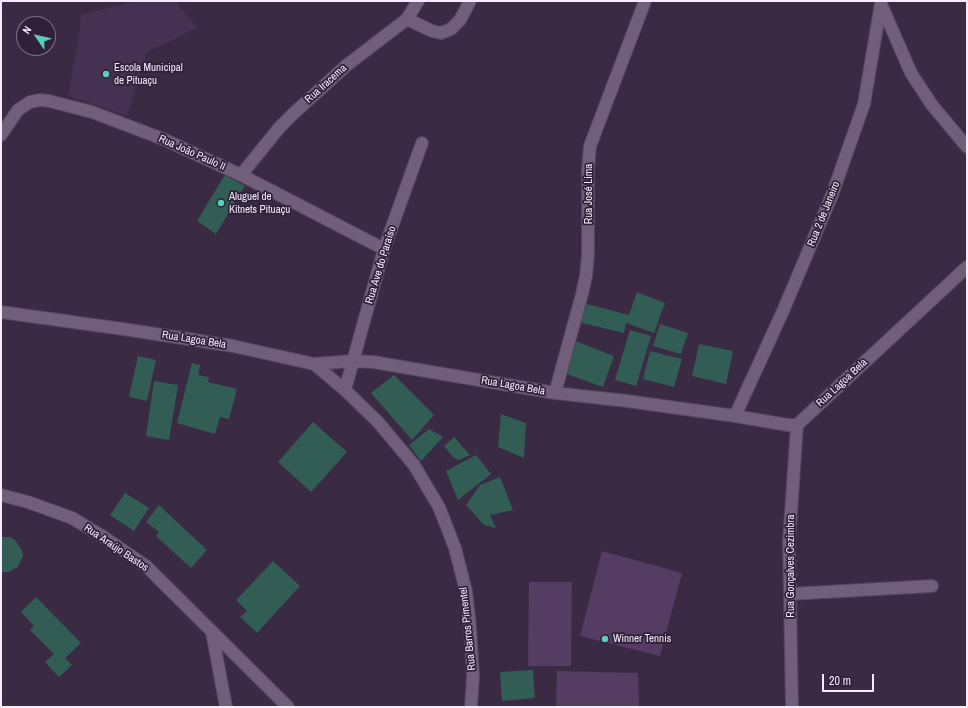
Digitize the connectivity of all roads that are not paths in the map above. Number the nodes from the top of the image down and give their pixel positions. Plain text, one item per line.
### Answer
1 (418, 1) edge
2 (470, 1) edge
3 (645, 1) edge
4 (880, 2) edge
5 (407, 19) junction
6 (1, 135) edge
7 (422, 143) dead end
8 (967, 147) edge
9 (241, 175) junction
10 (384, 249) junction
11 (967, 266) edge
12 (1, 312) edge
13 (352, 361) junction
14 (314, 364) junction
15 (345, 390) junction
16 (555, 393) junction
17 (735, 416) junction
18 (798, 425) junction
19 (1, 495) edge
20 (932, 586) dead end
21 (790, 594) junction
22 (212, 632) junction
23 (226, 707) edge
24 (288, 707) edge
25 (471, 707) edge
26 (790, 707) edge

1 - 5 street, Rua Iracema
2 - 5 street
3 - 16 street, Rua José Lima
4 - 8 street
4 - 17 street, Rua 2 de Janeiro
5 - 9 street, Rua Iracema
6 - 9 street, Rua João Paulo II
7 - 10 street, Rua Ave do Paraíso
9 - 10 street, Rua João Paulo II
10 - 13 street, Rua Ave do Paraíso
11 - 18 street, Rua Lagoa Bela
12 - 14 street, Rua Lagoa Bela
13 - 14 street, Rua Lagoa Bela
13 - 15 street, Rua Ave do Paraíso
13 - 16 street, Rua Lagoa Bela
14 - 15 street, Rua Barros Pimentel
15 - 25 street, Rua Barros Pimentel
16 - 17 street, Rua Lagoa Bela
17 - 18 street, Rua Lagoa Bela
18 - 21 street, Rua Gonçalves Cezimbra
19 - 22 street, Rua Araújo Bastos
20 - 21 street
21 - 26 street, Rua Gonçalves Cezimbra
22 - 23 street
22 - 24 street, Rua Araújo Bastos

